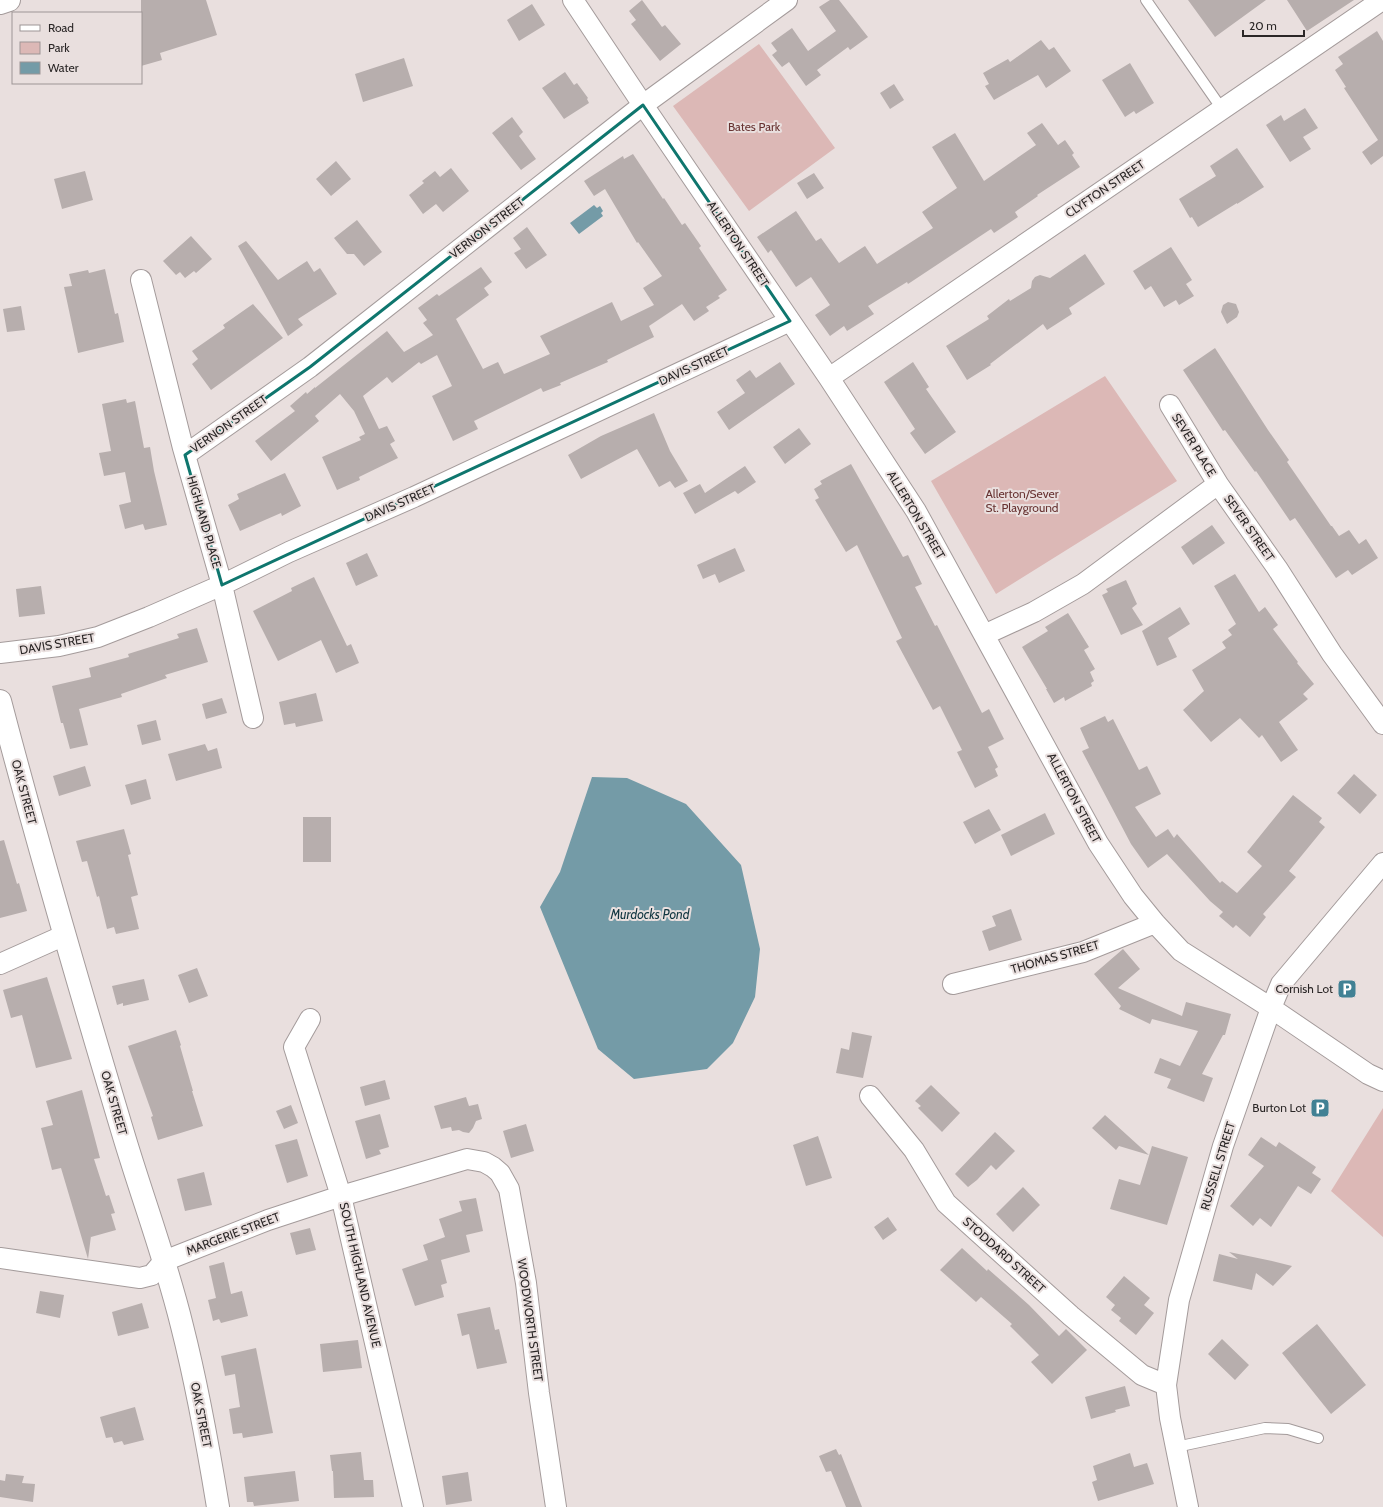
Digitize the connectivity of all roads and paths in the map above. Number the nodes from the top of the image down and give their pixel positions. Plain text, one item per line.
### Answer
1 (10, 0) edge
2 (573, 0) edge
3 (787, 0) edge
4 (1146, 0) edge
5 (1382, 0) edge
6 (0, 3) edge
7 (643, 105) junction
8 (1222, 109) junction
9 (141, 280) dead end
10 (790, 321) junction
11 (829, 378) junction
12 (1170, 405) dead end
13 (185, 455) junction
14 (1218, 484) junction
15 (222, 585) junction
16 (984, 636) junction
17 (0, 653) edge
18 (0, 701) edge
19 (253, 718) dead end
20 (1383, 724) edge
21 (1383, 863) edge
22 (1155, 923) junction
23 (65, 935) junction
24 (0, 964) edge
25 (953, 984) dead end
26 (1271, 1008) junction
27 (310, 1019) dead end
28 (1383, 1081) edge
29 (870, 1096) dead end
30 (467, 1159) joint
31 (341, 1196) junction
32 (0, 1258) edge
33 (164, 1261) junction
34 (1166, 1385) junction
35 (1318, 1438) dead end
36 (1176, 1447) junction
37 (218, 1507) edge
38 (413, 1507) edge
39 (556, 1507) edge
40 (1188, 1507) edge

1 - 6 main road
2 - 7 street, ALLERTON STREET
3 - 7 street, VERNON STREET
4 - 8 lane
5 - 8 street, CLYFTON STREET
7 - 10 street, ALLERTON STREET
7 - 13 street, VERNON STREET
8 - 11 street, CLYFTON STREET
9 - 13 street, HIGHLAND PLACE
10 - 11 street, ALLERTON STREET
10 - 15 street, DAVIS STREET
11 - 16 street, ALLERTON STREET
12 - 14 street, SEVER PLACE
13 - 15 street, HIGHLAND PLACE
14 - 16 street, SEVER STREET
14 - 20 street, SEVER STREET
15 - 17 street, DAVIS STREET
15 - 19 street, HIGHLAND PLACE
16 - 22 street, ALLERTON STREET
18 - 23 main road, OAK STREET
21 - 26 street, RUSSELL STREET
22 - 25 street, THOMAS STREET
22 - 26 street, ALLERTON STREET
23 - 24 street
23 - 33 main road, OAK STREET
26 - 28 street, ALLERTON STREET
26 - 34 street, RUSSELL STREET
27 - 31 street, SOUTH HIGHLAND AVENUE
29 - 34 street, STODDARD STREET
30 - 31 street, MARGERIE STREET
30 - 39 street, WOODWORTH STREET
31 - 33 street, MARGERIE STREET
31 - 38 street, SOUTH HIGHLAND AVENUE
32 - 33 street, MARGERIE STREET
33 - 37 main road, OAK STREET
34 - 36 street, RUSSELL STREET
35 - 36 lane
36 - 40 street, RUSSELL STREET

